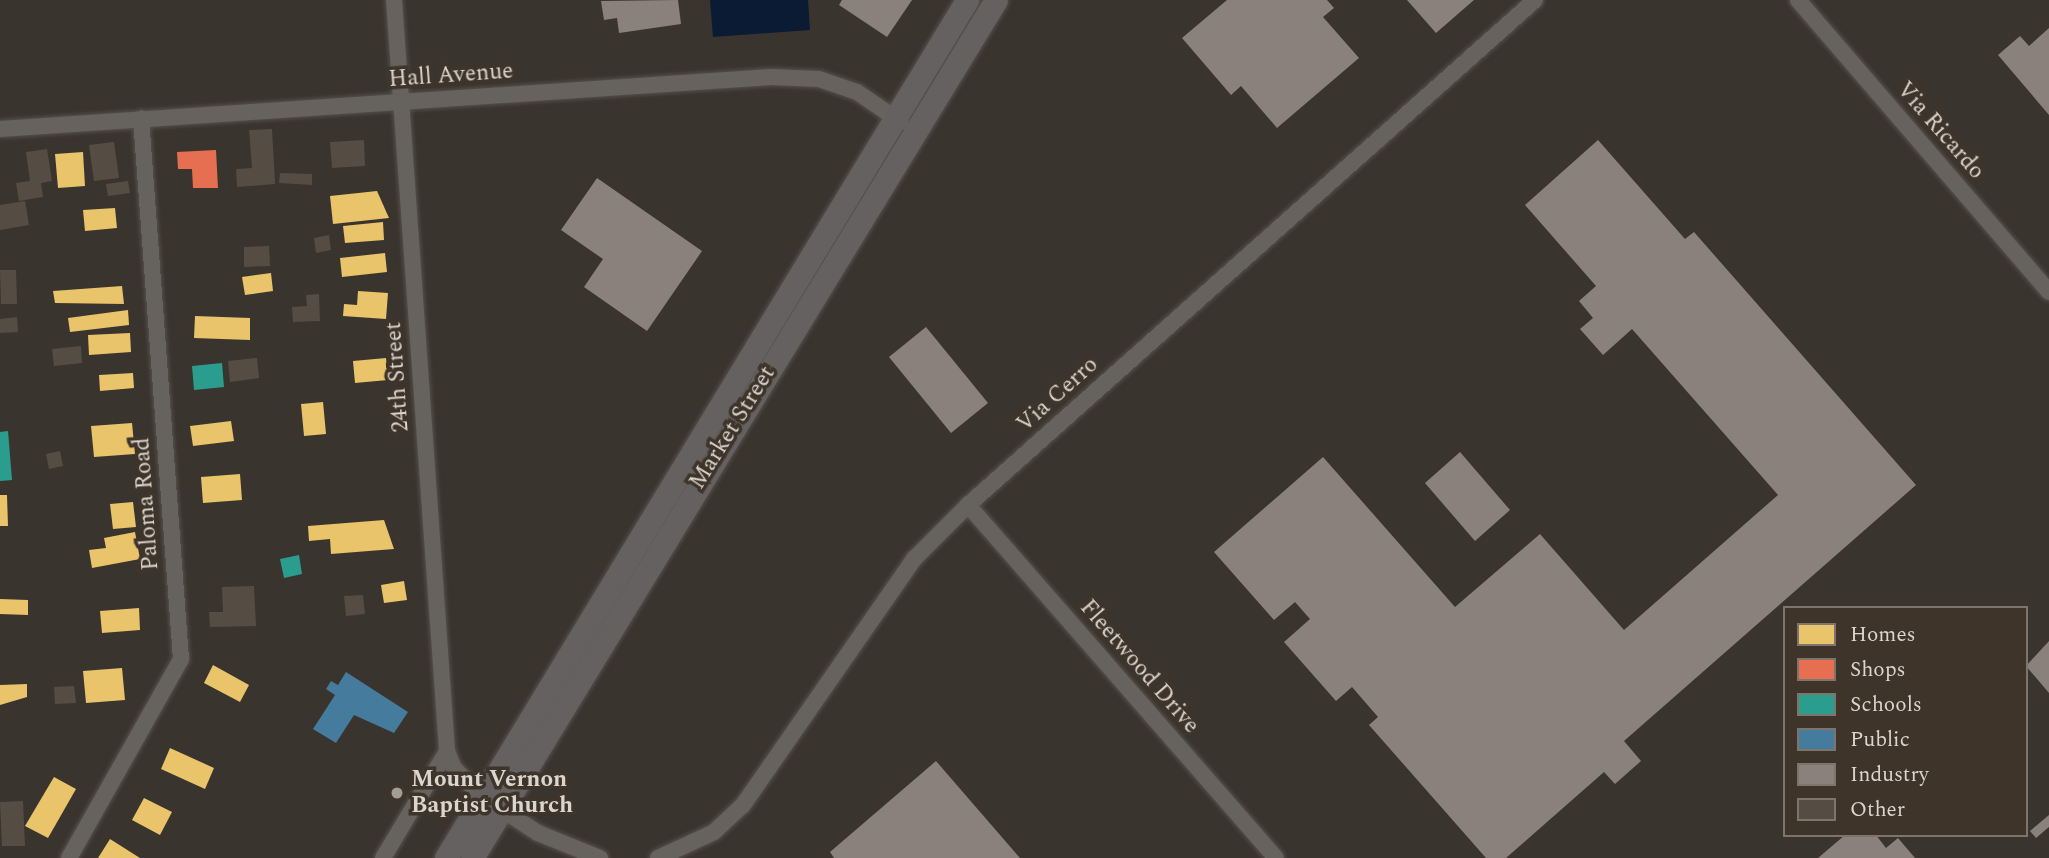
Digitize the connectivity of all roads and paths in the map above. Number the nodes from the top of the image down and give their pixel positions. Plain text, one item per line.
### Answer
1 (394, 0) edge
2 (967, 0) edge
3 (996, 0) edge
4 (1535, 0) edge
5 (1798, 0) edge
6 (402, 102) junction
7 (141, 118) junction
8 (895, 118) junction
9 (0, 129) edge
10 (916, 131) junction
11 (2049, 292) edge
12 (968, 505) junction
13 (447, 751) junction
14 (490, 802) junction
15 (69, 858) edge
16 (383, 858) edge
17 (446, 858) edge
18 (472, 858) edge
19 (600, 858) edge
20 (658, 858) edge
21 (1276, 858) edge

1 - 6 street, 24th Street
2 - 8 main road, Market Street
3 - 10 main road, Market Street
4 - 12 street, Via Cerro
5 - 11 street, Via Ricardo
6 - 7 street, Hall Avenue
6 - 8 street, Hall Avenue
6 - 13 street, 24th Street
7 - 9 street, Hall Avenue
7 - 15 street, Paloma Road
8 - 10 street, Hall Avenue
8 - 14 main road, Market Street
10 - 14 main road, Market Street
12 - 20 street, Via Cerro
12 - 21 street, Fleetwood Drive
13 - 14 street, 24th Street
13 - 16 street
14 - 17 main road, Market Street
14 - 18 main road, Market Street
14 - 19 street

